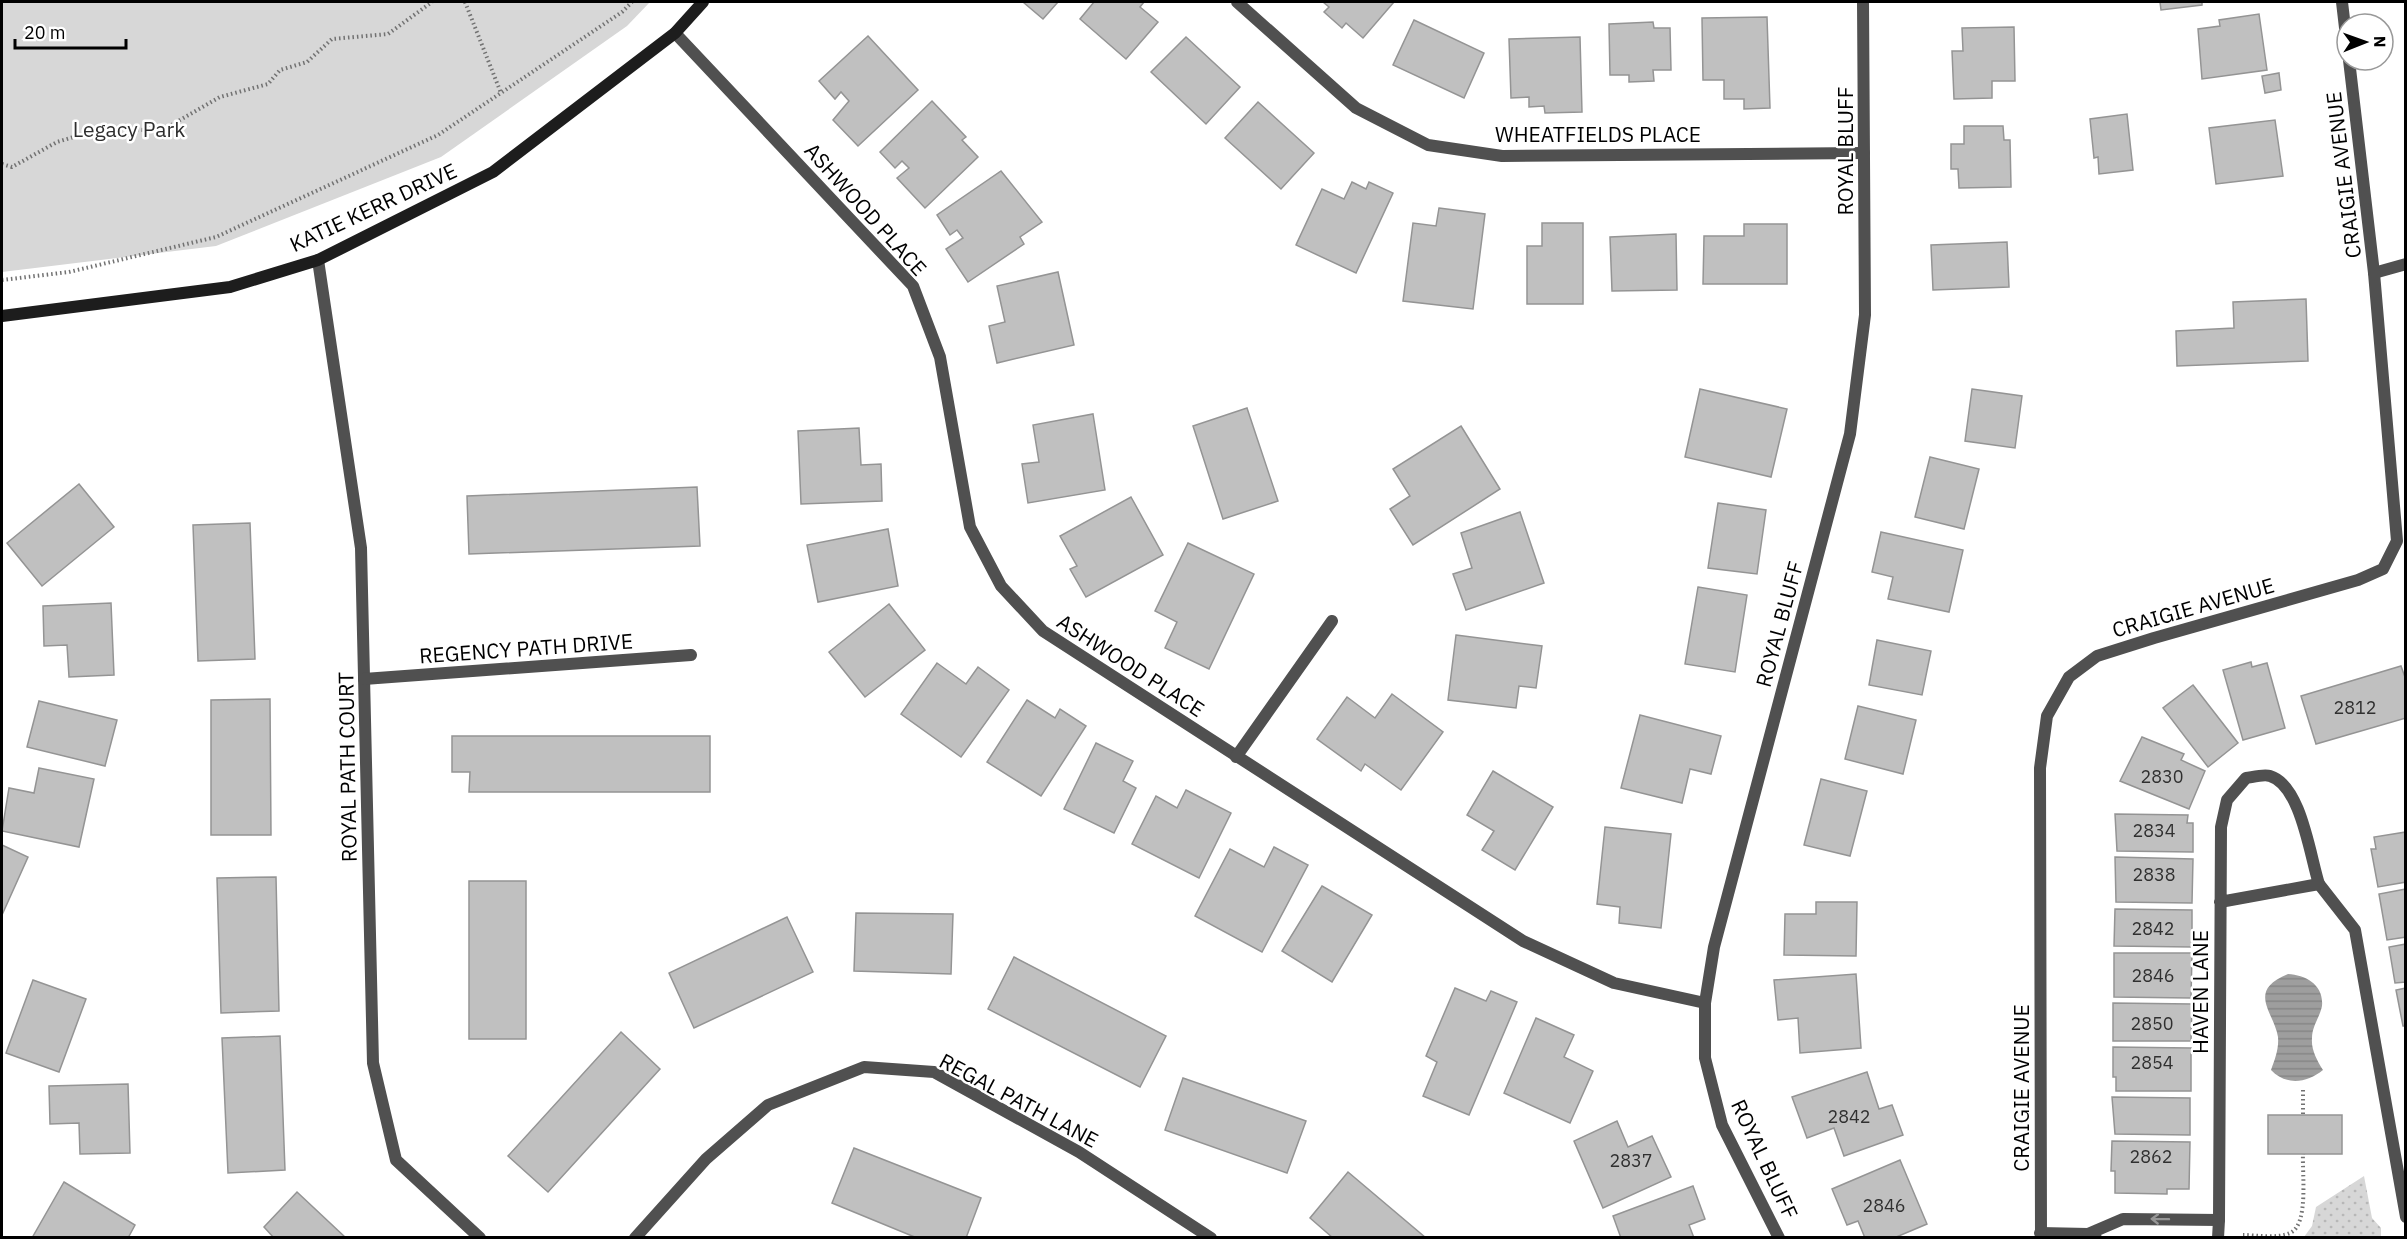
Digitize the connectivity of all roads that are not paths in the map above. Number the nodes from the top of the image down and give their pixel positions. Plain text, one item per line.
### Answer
1 (703, 2) edge
2 (1237, 2) edge
3 (1863, 2) edge
4 (675, 33) junction
5 (2350, 72) edge
6 (1864, 153) junction
7 (318, 260) junction
8 (2406, 264) edge
9 (2374, 273) junction
10 (2, 316) edge
11 (1332, 621) dead end
12 (691, 656) dead end
13 (364, 679) junction
14 (1236, 757) junction
15 (2319, 885) junction
16 (2220, 902) junction
17 (1705, 1003) junction
18 (2406, 1217) edge
19 (2219, 1220) junction
20 (2040, 1235) edge
21 (2092, 1235) edge
22 (2218, 1236) edge
23 (480, 1238) edge
24 (635, 1238) edge
25 (1211, 1238) edge
26 (1779, 1238) edge

1 - 4 street, KATIE KERR DRIVE
2 - 6 street, WHEATFIELDS PLACE
3 - 6 street, ROYAL BLUFF
4 - 7 street, KATIE KERR DRIVE
4 - 14 street, ASHWOOD PLACE
5 - 9 street, CRAIGIE AVENUE
6 - 17 street, ROYAL BLUFF
7 - 10 street, KATIE KERR DRIVE
7 - 13 street, ROYAL PATH COURT
8 - 9 street
9 - 20 street, CRAIGIE AVENUE
11 - 14 street
12 - 13 street, REGENCY PATH DRIVE
13 - 23 street, ROYAL PATH COURT
14 - 17 street, ASHWOOD PLACE
15 - 16 street
15 - 16 street, HAVEN LANE
15 - 18 street
16 - 19 street, HAVEN LANE
17 - 26 street, ROYAL BLUFF
19 -> 21 street
19 - 22 street, HAVEN LANE
20 - 21 street
24 - 25 street, REGAL PATH LANE

